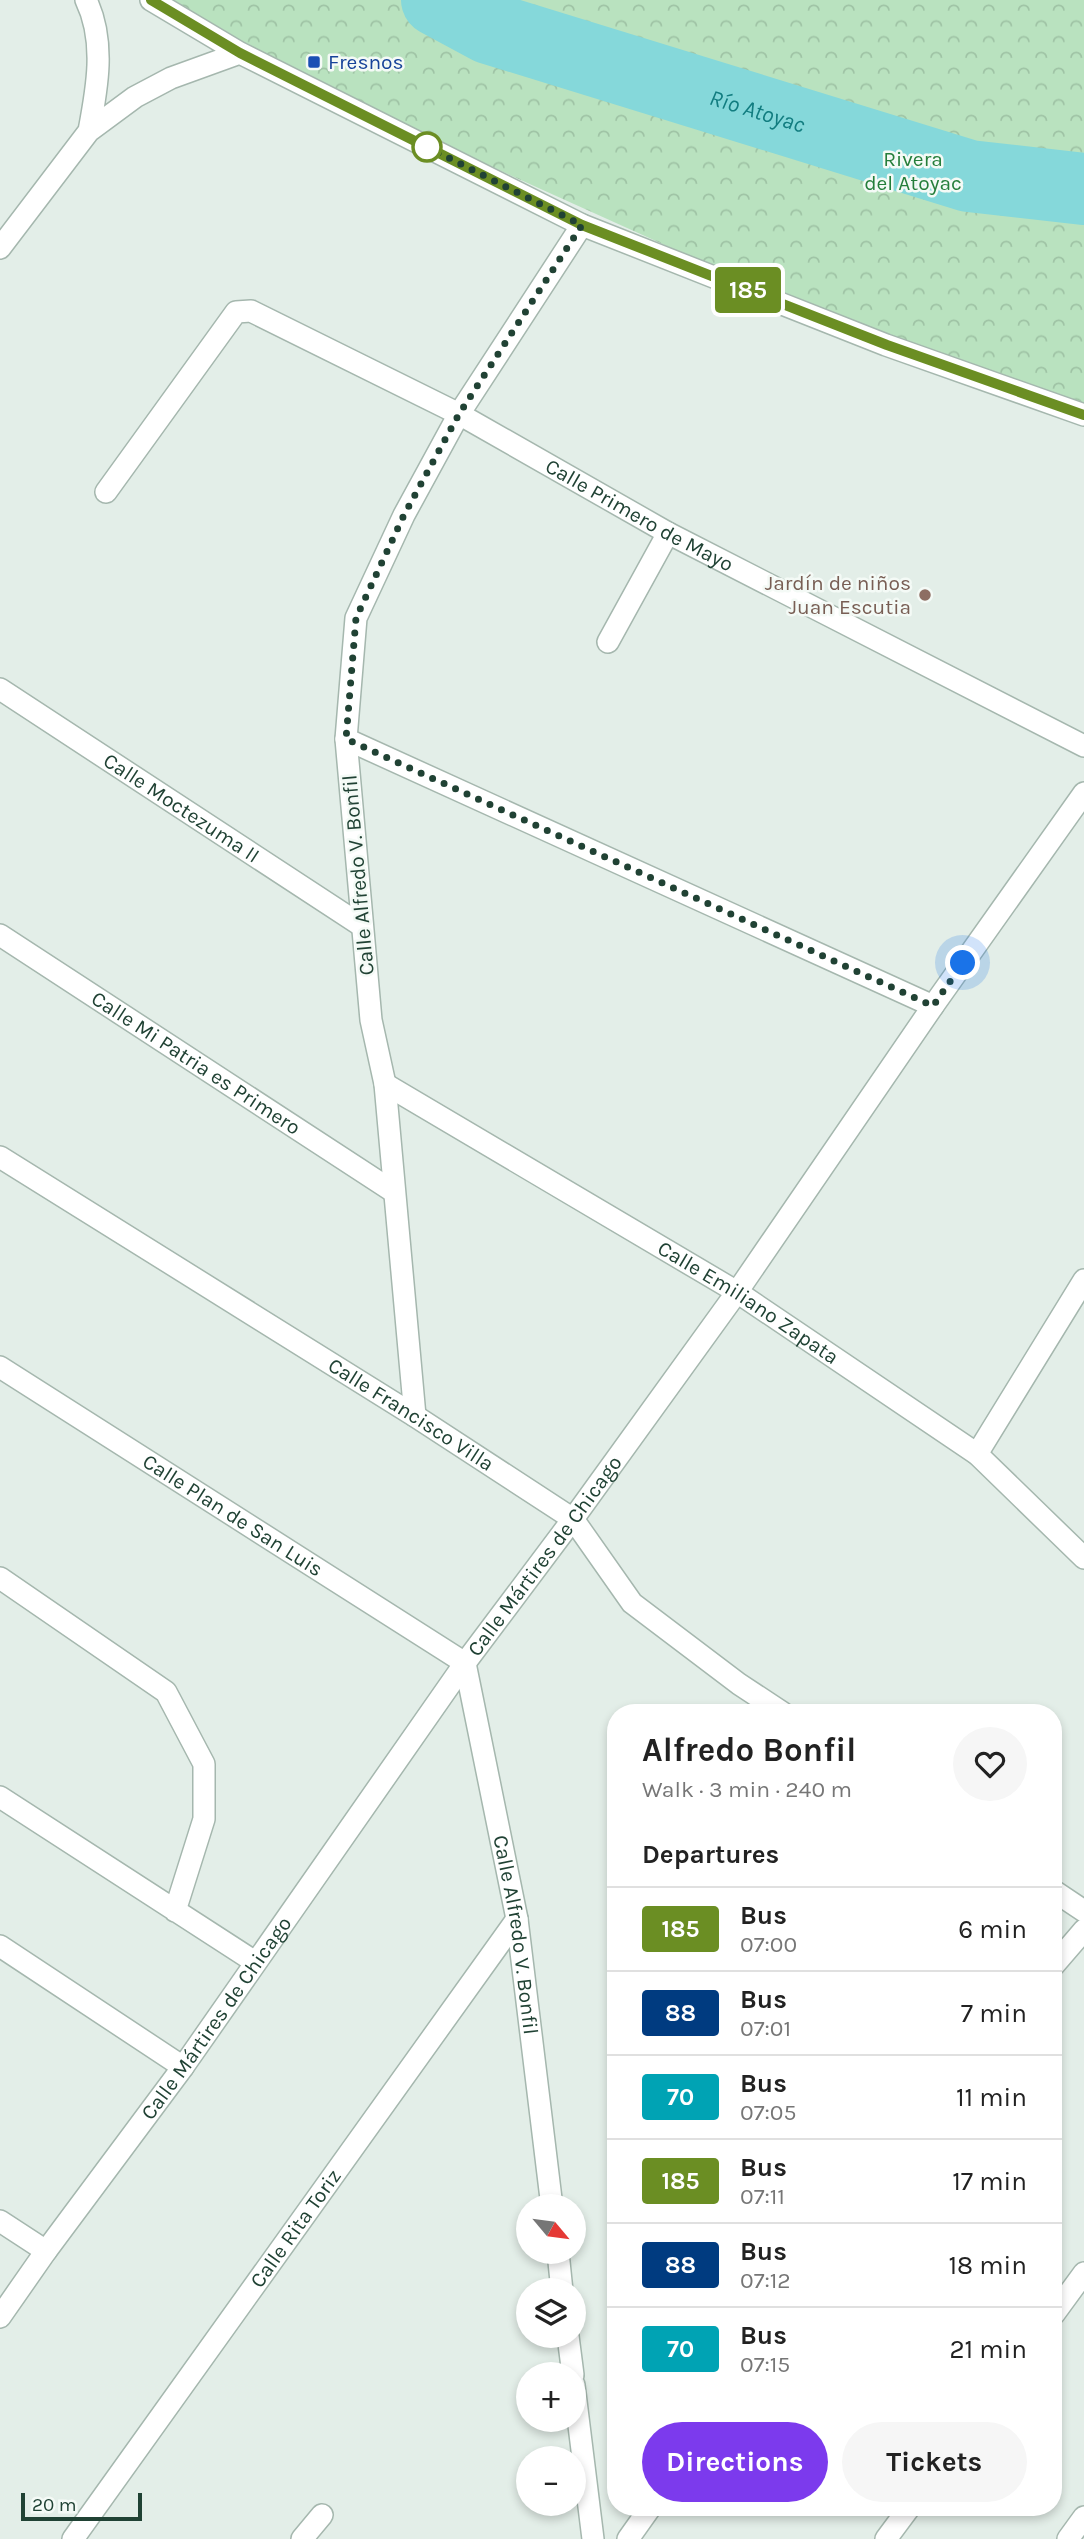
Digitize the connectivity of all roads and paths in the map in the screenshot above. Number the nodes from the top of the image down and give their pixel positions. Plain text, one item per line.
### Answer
1 (86, 0) edge
2 (151, 0) edge
3 (240, 53) junction
4 (89, 131) junction
5 (582, 225) junction
6 (0, 247) edge
7 (459, 414) junction
8 (1084, 415) edge
9 (106, 492) dead end
10 (668, 534) junction
11 (608, 642) dead end
12 (0, 690) edge
13 (346, 739) junction
14 (1084, 746) edge
15 (1084, 793) edge
16 (362, 926) junction
17 (0, 935) edge
18 (933, 1006) junction
19 (385, 1084) junction
20 (0, 1157) edge
21 (394, 1192) junction
22 (1084, 1280) edge
23 (737, 1293) junction
24 (0, 1367) edge
25 (415, 1416) junction
26 (977, 1454) junction
27 (573, 1519) junction
28 (1084, 1559) edge
29 (0, 1578) edge
30 (466, 1663) junction
31 (769, 1704) edge
32 (0, 1797) edge
33 (1062, 1896) edge
34 (175, 1911) junction
35 (1084, 1911) edge
36 (517, 1919) junction
37 (1084, 1930) edge
38 (0, 1946) edge
39 (1062, 1956) edge
40 (255, 1962) junction
41 (183, 2067) junction
42 (550, 2194) edge
43 (0, 2221) edge
44 (46, 2250) junction
45 (1084, 2273) edge
46 (1062, 2303) edge
47 (0, 2317) edge
48 (580, 2432) edge
49 (322, 2515) dead end
50 (644, 2516) edge
51 (903, 2516) edge
52 (1084, 2517) edge
53 (73, 2539) edge
54 (302, 2539) edge
55 (593, 2539) edge
56 (628, 2539) edge
57 (886, 2539) edge
58 (1068, 2539) edge

1 - 4 street
2 - 3 street
3 - 4 street
3 - 5 street
4 - 6 street
5 - 7 street, Calle Alfredo V. Bonfil
5 - 8 street
7 - 9 street, Calle Primero de Mayo
7 - 10 street, Calle Primero de Mayo
7 - 13 street, Calle Alfredo V. Bonfil
10 - 11 street
10 - 14 street, Calle Primero de Mayo
12 - 16 street, Calle Moctezuma II
13 - 16 street, Calle Alfredo V. Bonfil
13 - 18 street
15 - 18 street, Calle Mártires de Chicago
16 - 19 street, Calle Alfredo V. Bonfil
17 - 21 street, Calle Mi Patria es Primero
18 - 23 street, Calle Mártires de Chicago
19 - 21 street, Calle Alfredo V. Bonfil
19 - 23 street, Calle Emiliano Zapata
20 - 25 street, Calle Francisco Villa
21 - 25 street, Calle Alfredo V. Bonfil
22 - 26 street
23 - 26 street, Calle Emiliano Zapata
23 - 27 street, Calle Mártires de Chicago
24 - 30 street, Calle Plan de San Luis
25 - 27 street, Calle Francisco Villa
26 - 28 street, Calle Emiliano Zapata
27 - 30 street, Calle Mártires de Chicago
27 - 31 street, Calle Francisco Villa
29 - 34 street
30 - 36 street, Calle Alfredo V. Bonfil
30 - 40 street, Calle Mártires de Chicago
32 - 34 street
33 - 35 street
34 - 40 street
36 - 42 street, Calle Alfredo V. Bonfil
36 - 53 street, Calle Rita Toriz
37 - 39 street
38 - 41 street
40 - 41 street, Calle Mártires de Chicago
41 - 44 street, Calle Mártires de Chicago
43 - 44 street
44 - 47 street, Calle Mártires de Chicago
45 - 46 street
48 - 55 street
49 - 54 street
50 - 56 street
51 - 57 street
52 - 58 street

